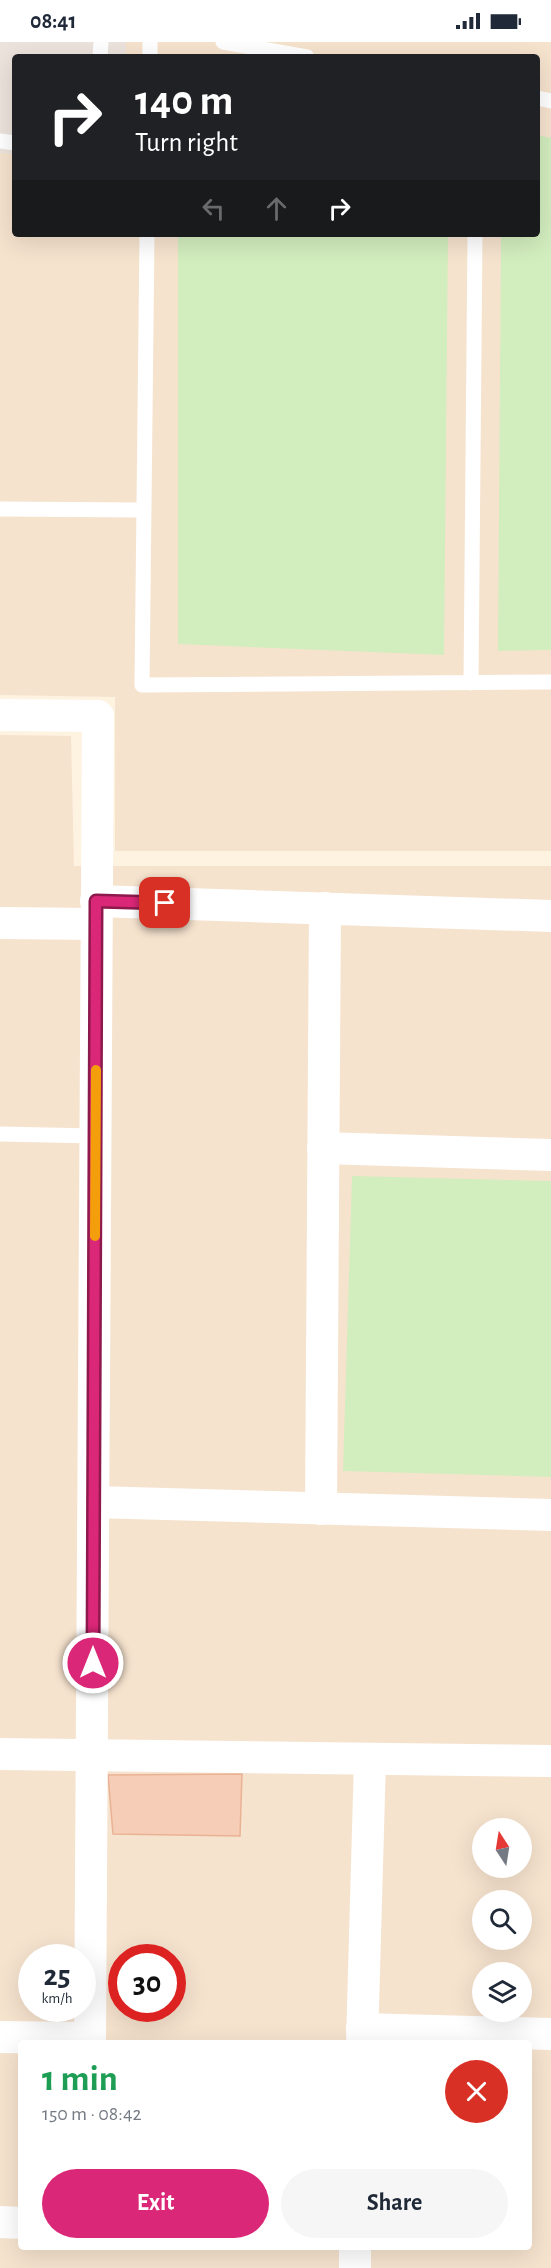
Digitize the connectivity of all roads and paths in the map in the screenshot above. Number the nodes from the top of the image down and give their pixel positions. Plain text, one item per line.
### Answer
1 (223, 42) edge
2 (290, 54) edge
3 (147, 237) edge
4 (475, 237) edge
5 (0, 509) edge
6 (143, 510) junction
7 (551, 682) edge
8 (471, 683) junction
9 (0, 715) edge
10 (325, 908) junction
11 (96, 912) junction
12 (551, 916) edge
13 (0, 923) edge
14 (0, 1134) edge
15 (95, 1136) junction
16 (323, 1148) junction
17 (551, 1155) edge
18 (94, 1503) junction
19 (321, 1509) junction
20 (551, 1515) edge
21 (0, 1754) edge
22 (92, 1755) junction
23 (370, 1759) junction
24 (551, 1761) edge
25 (551, 2034) edge
26 (362, 2036) edge
27 (0, 2037) edge
28 (90, 2040) edge
29 (0, 2222) edge
30 (18, 2223) edge
31 (355, 2250) edge
32 (355, 2268) edge

1 - 2 lane
3 - 6 lane
4 - 8 lane
5 - 6 lane
6 - 8 lane
7 - 8 lane
9 - 11 street
10 - 11 street
10 - 12 street
10 - 16 street
11 - 13 street
11 - 15 street
14 - 15 lane
15 - 18 street
16 - 17 street
16 - 19 street
18 - 19 street
18 - 22 street
19 - 20 street
21 - 22 street
22 - 23 street
22 - 28 street
23 - 24 street
23 - 26 street
25 - 26 street
27 - 28 street
29 - 30 street
31 - 32 street

